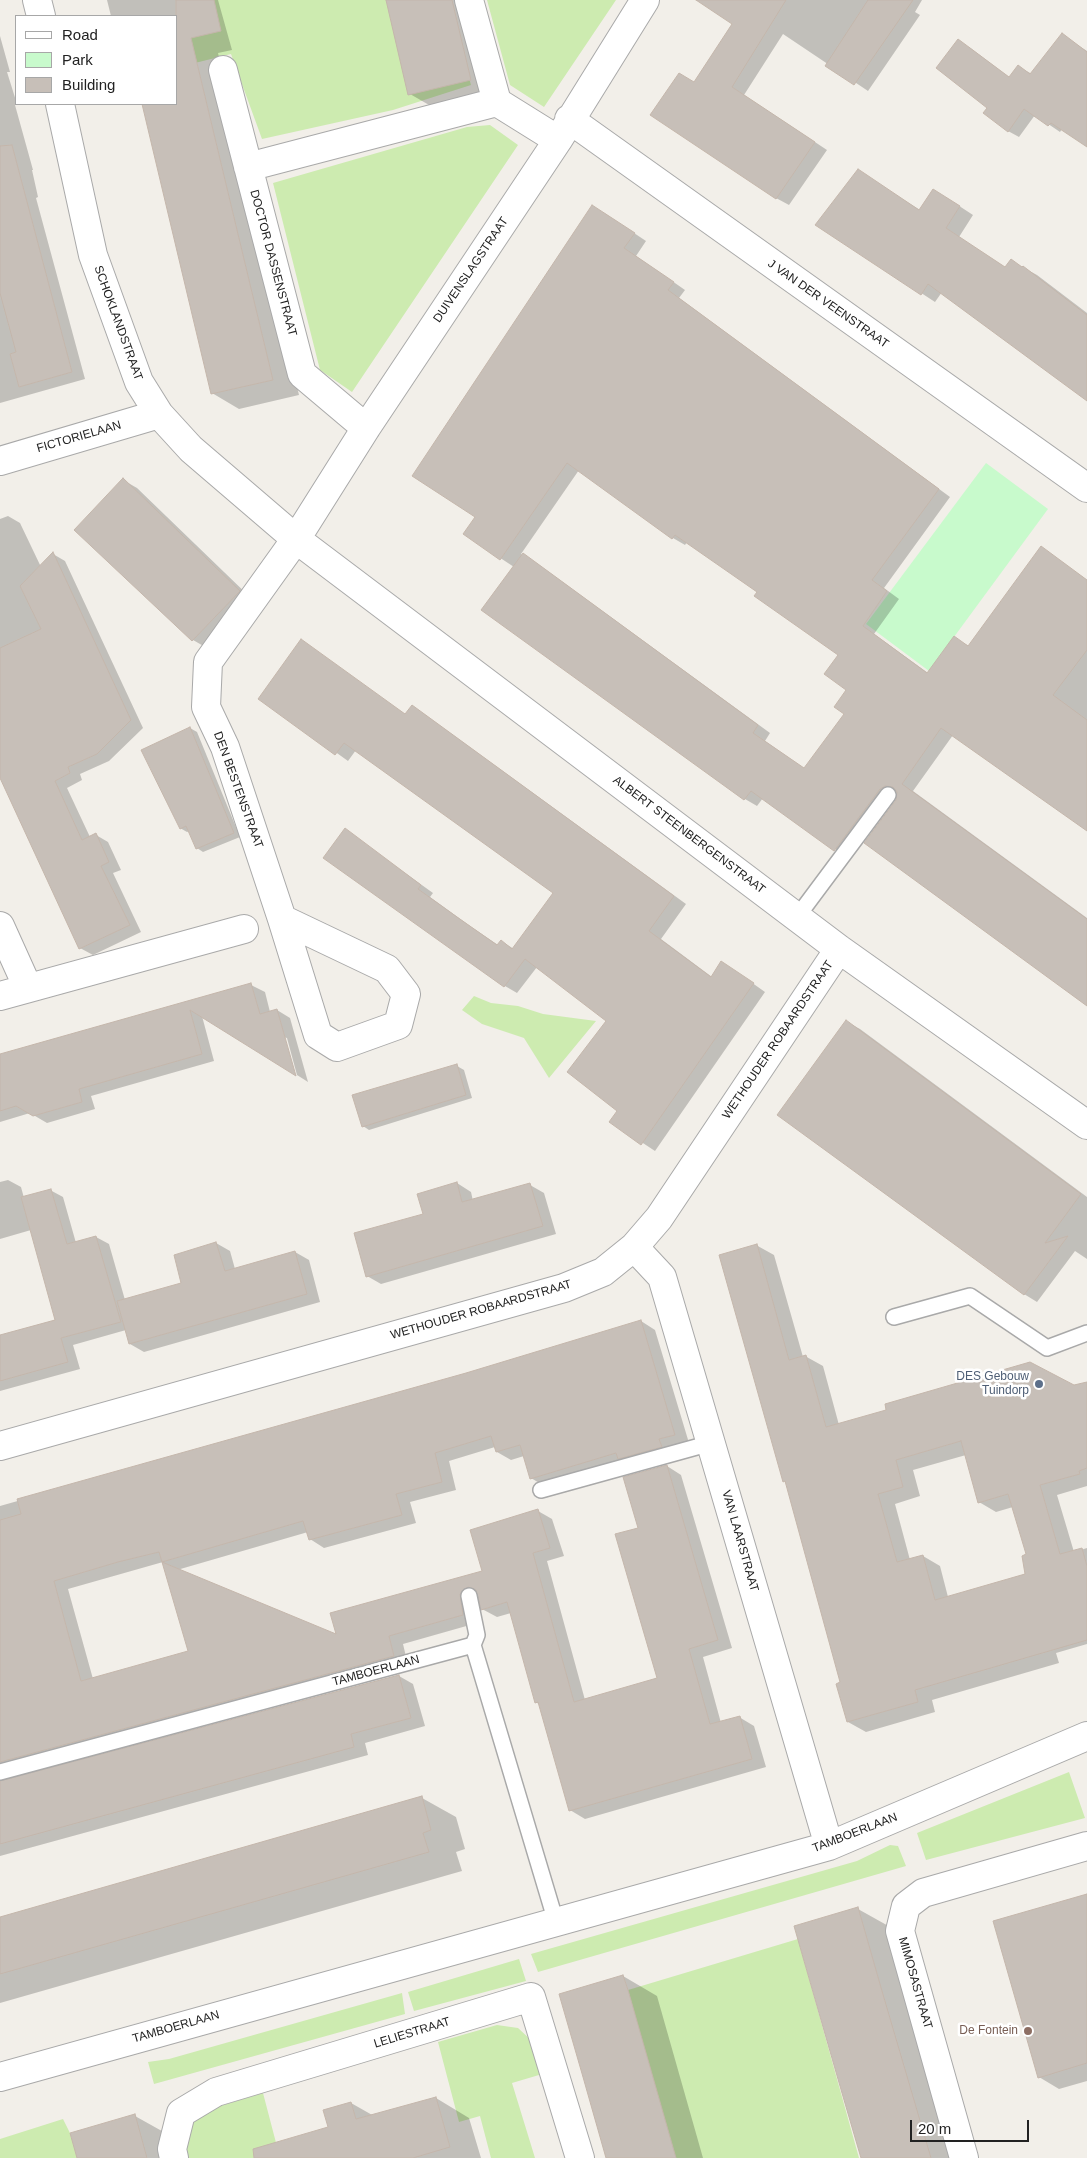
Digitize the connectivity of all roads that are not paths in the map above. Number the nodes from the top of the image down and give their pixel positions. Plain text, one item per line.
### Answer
1 (37, 0) edge
2 (468, 0) edge
3 (645, 0) edge
4 (41, 15) edge
5 (223, 70) dead end
6 (497, 102) junction
7 (60, 105) edge
8 (563, 130) junction
9 (248, 167) junction
10 (159, 414) junction
11 (366, 428) junction
12 (0, 461) edge
13 (1087, 488) edge
14 (296, 539) junction
15 (888, 795) dead end
16 (797, 917) junction
17 (282, 919) junction
18 (0, 926) edge
19 (244, 929) dead end
20 (839, 949) junction
21 (28, 988) junction
22 (0, 996) edge
23 (1087, 1125) edge
24 (634, 1247) junction
25 (894, 1317) dead end
26 (1087, 1333) edge
27 (711, 1443) junction
28 (0, 1446) edge
29 (541, 1490) dead end
30 (469, 1596) dead end
31 (473, 1645) junction
32 (1087, 1736) edge
33 (0, 1772) edge
34 (829, 1846) junction
35 (1087, 1846) edge
36 (556, 1922) junction
37 (0, 2077) edge
38 (174, 2158) edge
39 (580, 2158) edge
40 (964, 2158) edge

1 - 4 street
2 - 6 street
3 - 8 street, DUIVENSLAGSTRAAT
5 - 9 street, DOCTOR DASSENSTRAAT
6 - 8 street, J VAN DER VEENSTRAAT
6 - 9 street
7 - 10 street, SCHOKLANDSTRAAT
8 - 11 street, DUIVENSLAGSTRAAT
8 - 13 street, J VAN DER VEENSTRAAT
9 - 11 street, DOCTOR DASSENSTRAAT
10 - 12 street, FICTORIELAAN
10 - 14 street, SCHOKLANDSTRAAT
11 - 14 street, DUIVENSLAGSTRAAT
14 - 16 street, ALBERT STEENBERGENSTRAAT
14 - 17 street, DEN BESTENSTRAAT
15 - 16 lane
16 - 20 street, ALBERT STEENBERGENSTRAAT
17 - 17 street, DEN BESTENSTRAAT
18 - 21 street
19 - 21 street
20 - 23 street, ALBERT STEENBERGENSTRAAT
20 - 24 street, WETHOUDER ROBAARDSTRAAT
21 - 22 street
24 - 27 street, VAN LAARSTRAAT
24 - 28 street, WETHOUDER ROBAARDSTRAAT
25 - 26 lane
27 - 29 lane
27 - 34 street, VAN LAARSTRAAT
30 - 31 lane
31 - 33 lane, TAMBOERLAAN
31 - 36 lane
32 - 34 street, TAMBOERLAAN
34 - 36 street, TAMBOERLAAN
35 - 40 street, MIMOSASTRAAT
36 - 37 street, TAMBOERLAAN
38 - 39 street, LELIESTRAAT

